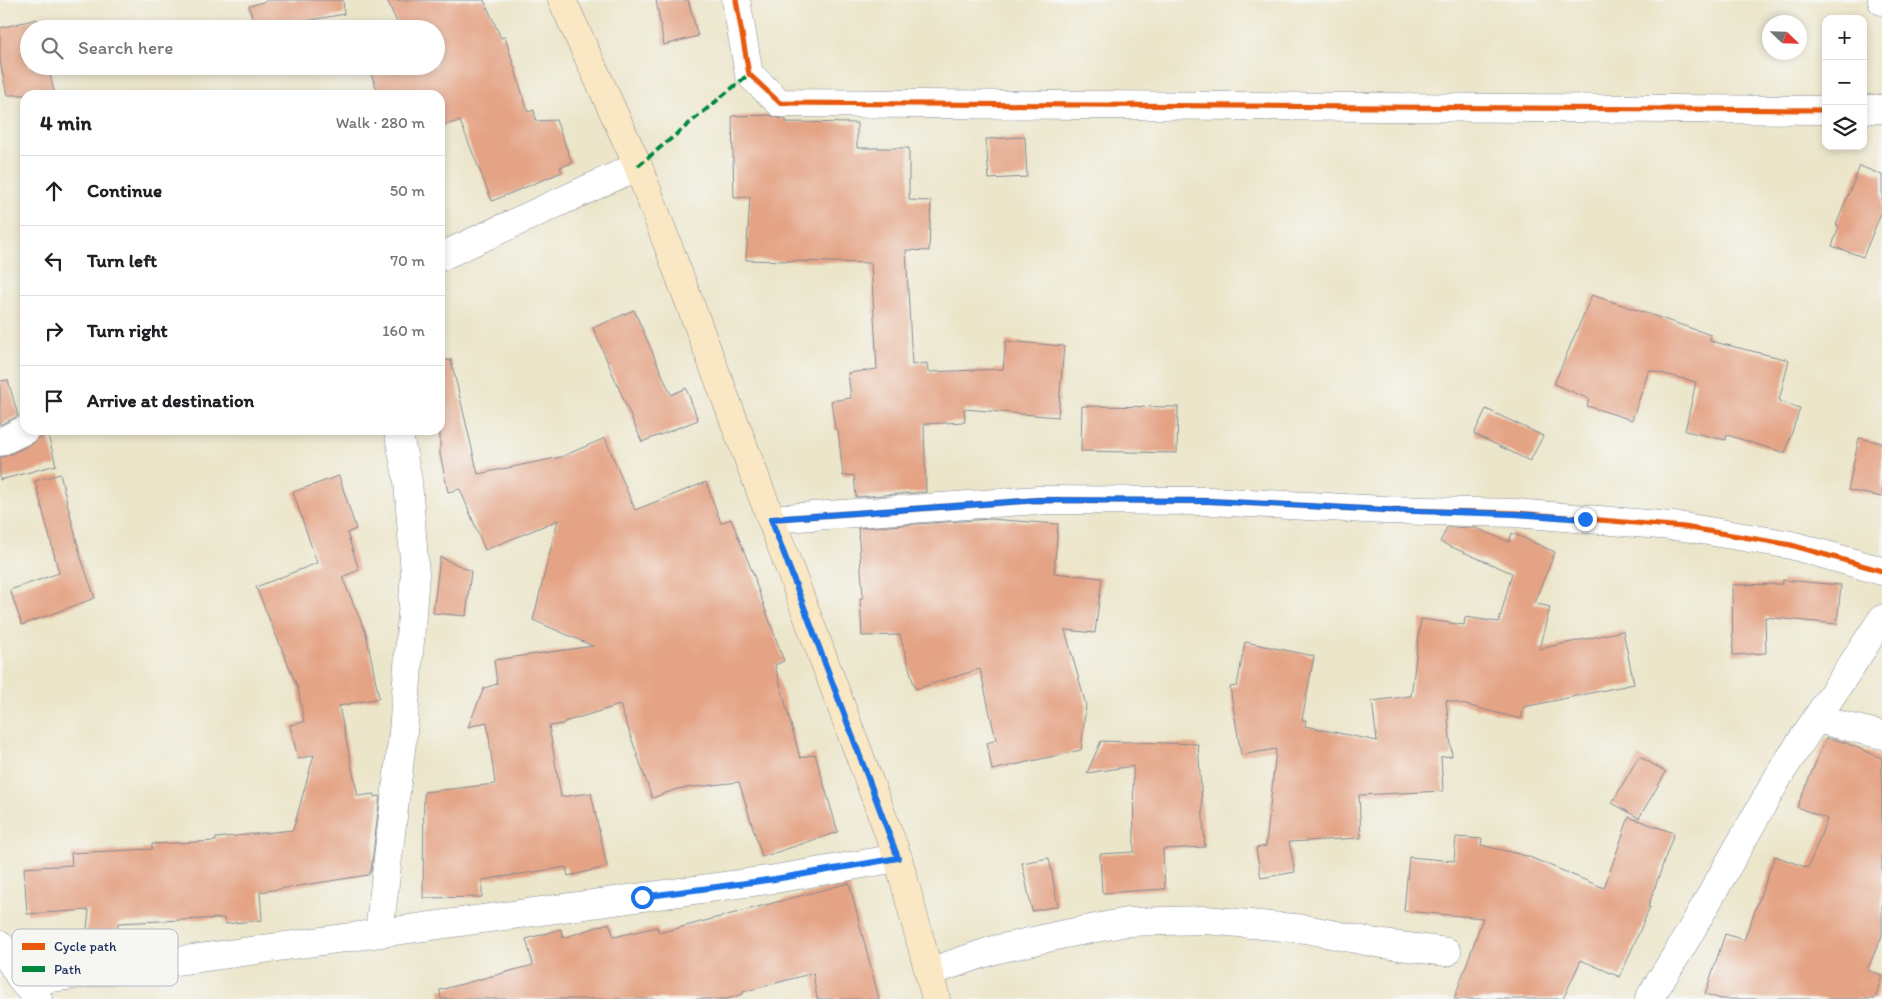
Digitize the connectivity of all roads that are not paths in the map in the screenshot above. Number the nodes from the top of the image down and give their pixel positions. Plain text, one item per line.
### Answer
1 (562, 0) edge
2 (736, 0) edge
3 (1867, 109) edge
4 (1882, 109) edge
5 (1822, 110) edge
6 (638, 166) junction
7 (445, 255) edge
8 (20, 432) edge
9 (399, 435) edge
10 (0, 442) edge
11 (771, 519) junction
12 (1882, 570) edge
13 (1882, 619) edge
14 (1816, 719) junction
15 (1882, 735) edge
16 (898, 858) junction
17 (378, 933) junction
18 (0, 945) edge
19 (1447, 952) dead end
20 (12, 962) edge
21 (178, 966) edge
22 (929, 972) junction
23 (55, 986) edge
24 (31, 990) edge
25 (936, 999) edge
26 (1649, 999) edge

1 - 6 main road
2 - 5 street
3 - 4 street
6 - 7 street
6 - 11 main road
8 - 10 street
9 - 17 street
11 - 12 street
11 - 16 main road
13 - 14 street
14 - 15 street
14 - 26 street
16 - 17 street
16 - 22 main road
17 - 21 street
18 - 20 street
19 - 22 street
22 - 25 main road
23 - 24 street

